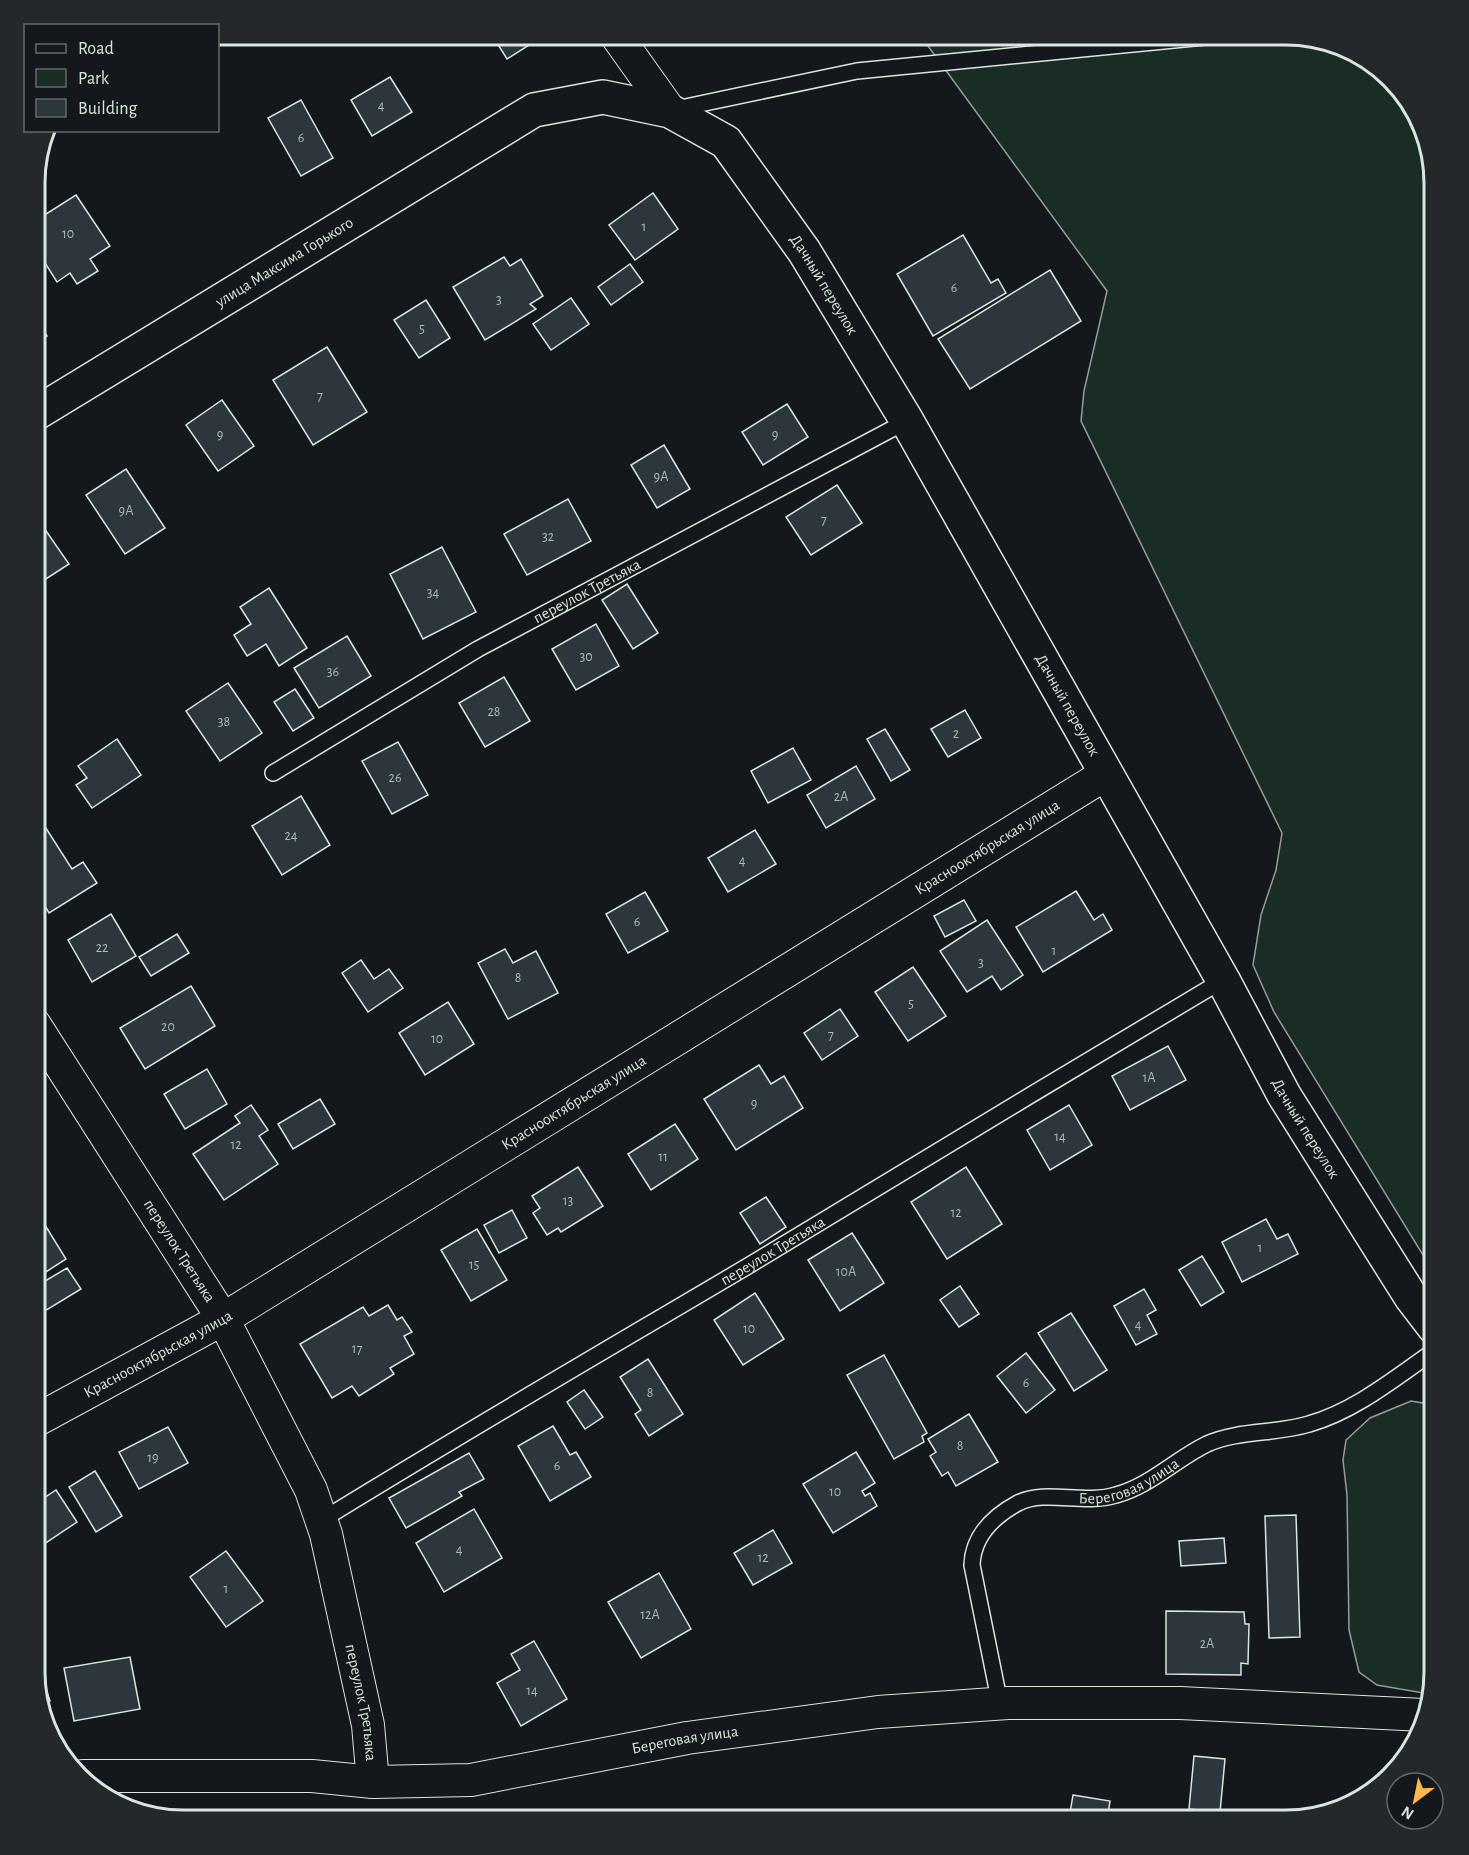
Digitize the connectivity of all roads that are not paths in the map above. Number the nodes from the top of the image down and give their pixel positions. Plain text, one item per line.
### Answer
1 (623, 45) edge
2 (1123, 45) edge
3 (534, 110) joint
4 (670, 111) junction
5 (45, 408) edge
6 (907, 421) junction
7 (273, 773) dead end
8 (1106, 774) junction
9 (1223, 980) junction
10 (45, 1041) edge
11 (1424, 1314) edge
12 (223, 1319) junction
13 (1424, 1359) edge
14 (45, 1415) edge
15 (322, 1520) junction
16 (1000, 1704) junction
17 (1417, 1715) edge
18 (92, 1776) edge
19 (373, 1782) junction

1 - 4 street, Дачный переулок
2 - 4 lane
3 - 4 main road, Дачный переулок
3 - 5 main road, улица Максима Горького
4 - 6 main road, Дачный переулок
6 - 7 lane, переулок Третьяка
6 - 8 main road, Дачный переулок
8 - 9 main road, Дачный переулок
8 - 12 street, Краснооктябрьская улица
9 - 11 main road, Дачный переулок
9 - 15 lane, переулок Третьяка
10 - 12 street, переулок Третьяка
12 - 14 street, Краснооктябрьская улица
12 - 15 street, переулок Третьяка
13 - 16 lane, Береговая улица
15 - 19 street, переулок Третьяка
16 - 17 street, Береговая улица
16 - 19 street, Береговая улица
18 - 19 street

